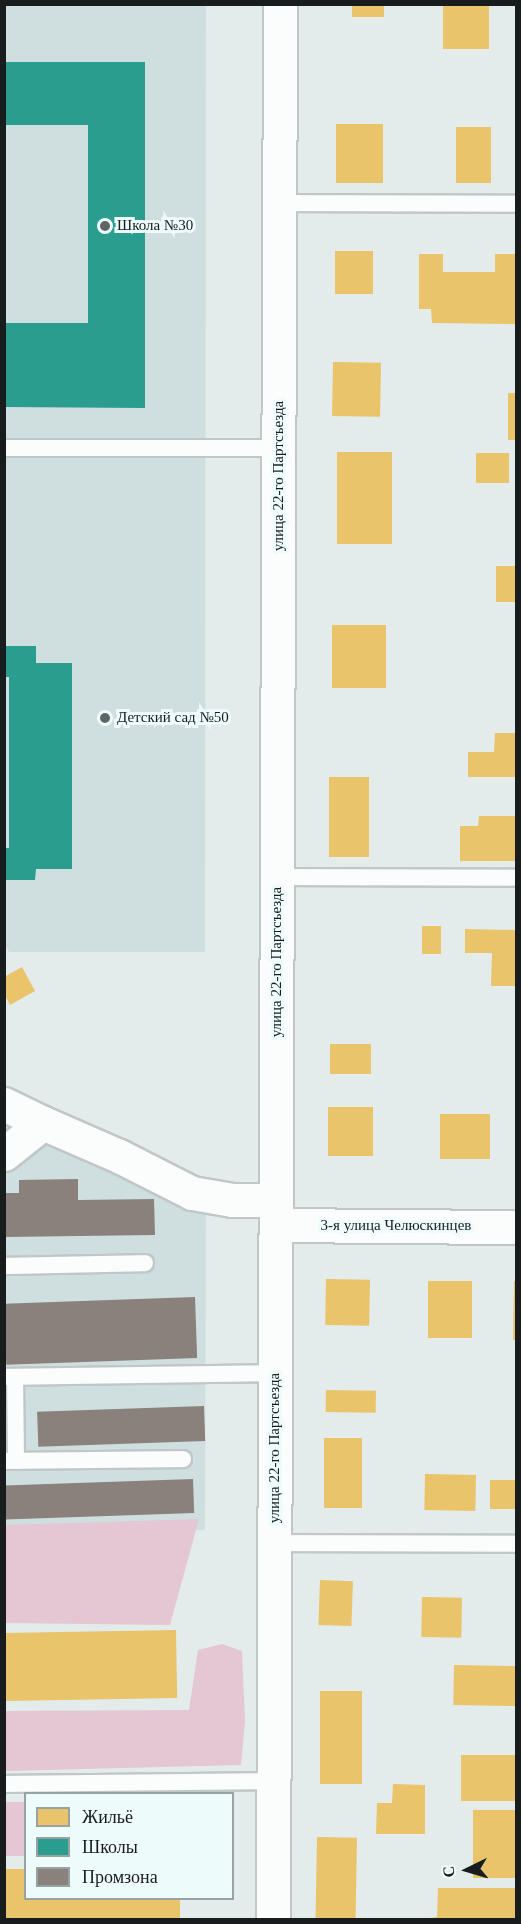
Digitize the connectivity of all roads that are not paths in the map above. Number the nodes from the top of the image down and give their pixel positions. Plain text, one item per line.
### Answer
1 (280, 4) edge
2 (280, 203) junction
3 (516, 204) edge
4 (4, 448) edge
5 (279, 448) junction
6 (277, 877) junction
7 (516, 878) edge
8 (4, 1104) edge
9 (43, 1123) junction
10 (4, 1154) edge
11 (276, 1213) junction
12 (516, 1227) edge
13 (145, 1263) dead end
14 (4, 1266) edge
15 (275, 1373) junction
16 (10, 1377) edge
17 (183, 1459) dead end
18 (10, 1461) edge
19 (274, 1543) junction
20 (516, 1544) edge
21 (273, 1780) junction
22 (4, 1784) edge
23 (273, 1920) edge

1 - 2 street, улица 22-го Партсъезда
2 - 3 lane
2 - 5 street, улица 22-го Партсъезда
4 - 5 lane
5 - 6 street, улица 22-го Партсъезда
6 - 7 lane
6 - 11 street, улица 22-го Партсъезда
8 - 9 street, 3-я улица Челюскинцев
9 - 10 street
9 - 11 street, 3-я улица Челюскинцев
11 - 12 street, 3-я улица Челюскинцев
11 - 15 street, улица 22-го Партсъезда
13 - 14 lane
15 - 16 lane
15 - 19 street, улица 22-го Партсъезда
16 - 18 lane
17 - 18 lane
19 - 20 lane
19 - 21 street, улица 22-го Партсъезда
21 - 22 lane
21 - 23 street, улица 22-го Партсъезда

